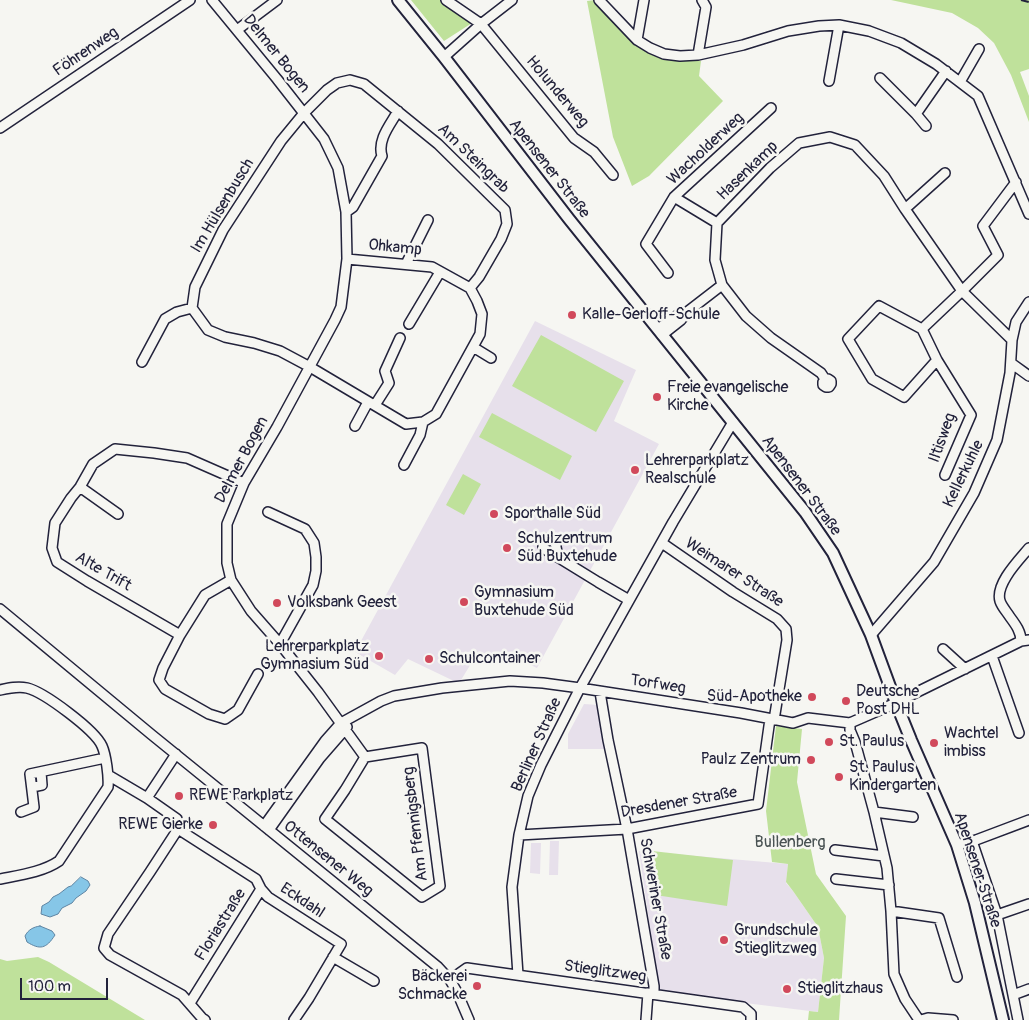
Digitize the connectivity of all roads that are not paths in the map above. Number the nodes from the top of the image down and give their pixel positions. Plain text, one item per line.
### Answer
1 (190, 0) edge
2 (212, 0) edge
3 (278, 0) edge
4 (398, 0) edge
5 (446, 0) edge
6 (599, 0) edge
7 (644, 0) edge
8 (702, 0) edge
9 (506, 2) edge
10 (481, 24) junction
11 (839, 25) junction
12 (237, 30) junction
13 (637, 40) junction
14 (979, 49) dead end
15 (698, 55) junction
16 (444, 57) junction
17 (946, 71) junction
18 (880, 78) dead end
19 (829, 81) dead end
20 (960, 82) junction
21 (771, 108) dead end
22 (398, 112) junction
23 (304, 113) junction
24 (916, 114) junction
25 (926, 126) dead end
26 (0, 128) edge
27 (945, 173) dead end
28 (613, 175) dead end
29 (1016, 182) junction
30 (674, 197) junction
31 (905, 209) junction
32 (346, 212) junction
33 (1029, 214) edge
34 (428, 220) dead end
35 (717, 223) junction
36 (347, 258) junction
37 (406, 264) junction
38 (440, 272) junction
39 (668, 273) dead end
40 (722, 285) junction
41 (470, 288) junction
42 (962, 291) junction
43 (1029, 302) edge
44 (192, 308) junction
45 (1029, 313) edge
46 (409, 324) dead end
47 (922, 329) junction
48 (660, 332) junction
49 (1013, 337) junction
50 (400, 338) dead end
51 (472, 347) junction
52 (491, 358) dead end
53 (937, 360) junction
54 (142, 362) dead end
55 (1011, 363) junction
56 (310, 367) junction
57 (1029, 376) edge
58 (825, 379) dead end
59 (372, 403) junction
60 (423, 422) junction
61 (733, 422) junction
62 (355, 426) dead end
63 (404, 465) dead end
64 (945, 475) dead end
65 (244, 483) junction
66 (80, 487) junction
67 (268, 512) dead end
68 (118, 514) dead end
69 (662, 542) junction
70 (1029, 548) edge
71 (558, 557) dead end
72 (231, 580) junction
73 (629, 600) junction
74 (0, 609) edge
75 (180, 634) junction
76 (872, 635) junction
77 (1025, 641) edge
78 (280, 644) junction
79 (943, 649) dead end
80 (992, 656) junction
81 (965, 669) junction
82 (258, 674) dead end
83 (580, 688) junction
84 (0, 690) edge
85 (600, 692) junction
86 (896, 703) junction
87 (772, 719) junction
88 (850, 723) junction
89 (343, 726) junction
90 (1019, 733) dead end
91 (176, 754) junction
92 (365, 757) junction
93 (105, 758) junction
94 (108, 775) junction
95 (147, 798) junction
96 (21, 812) dead end
97 (874, 812) junction
98 (913, 817) dead end
99 (1029, 820) edge
100 (266, 828) junction
101 (178, 829) junction
102 (628, 829) junction
103 (519, 834) junction
104 (972, 841) junction
105 (957, 845) junction
106 (836, 850) dead end
107 (884, 856) junction
108 (0, 879) edge
109 (836, 880) dead end
110 (888, 885) junction
111 (261, 889) junction
112 (1029, 904) edge
113 (891, 911) junction
114 (997, 915) junction
115 (333, 957) junction
116 (518, 975) junction
117 (957, 977) dead end
118 (450, 980) junction
119 (374, 981) dead end
120 (1029, 989) edge
121 (651, 994) junction
122 (1013, 995) junction
123 (190, 1003) junction
124 (205, 1020) edge
125 (294, 1020) edge
126 (469, 1020) edge
127 (646, 1020) edge
128 (751, 1020) edge
129 (920, 1020) edge
130 (953, 1020) edge
131 (1004, 1020) edge
132 (1018, 1020) edge

1 - 26 street, Föhrenweg
2 - 12 street, Delmer Bogen
3 - 12 street
4 - 16 main road, Apensener Straße
5 - 10 street, Holunderweg
6 - 13 street
7 - 13 street
8 - 15 street
9 - 10 street
10 - 16 street
10 - 28 street, Holunderweg
11 - 15 street
11 - 17 street
11 - 19 street
12 - 23 street, Delmer Bogen
13 - 15 street
14 - 20 street
16 - 48 main road, Apensener Straße
17 - 20 street
17 - 24 street
18 - 24 street
20 - 29 street
21 - 30 street, Wacholderweg
22 - 23 street, Am Steingrab
22 - 32 street
22 - 41 street, Am Steingrab
23 - 32 street, Delmer Bogen
23 - 44 street, Im Hülsenbusch
24 - 25 street
27 - 31 street
29 - 33 street
29 - 42 street
30 - 35 street, Wacholderweg
30 - 39 street
31 - 35 street, Hasenkamp
31 - 42 street, Hasenkamp
32 - 36 street, Delmer Bogen
34 - 37 street
35 - 40 street, Hasenkamp
36 - 37 street, Ohkamp
36 - 56 street, Delmer Bogen
37 - 38 street, Ohkamp
38 - 41 street, Ohkamp
38 - 46 street, Ohkamp
40 - 48 street
40 - 58 street
41 - 51 street
42 - 47 street
42 - 49 street, Hasenkamp
43 - 49 street, Kellerkuhle
44 - 54 street
44 - 56 street
45 - 49 street
47 - 53 street
47 - 53 street
48 - 61 main road, Apensener Straße
49 - 55 street, Kellerkuhle
50 - 59 street
51 - 52 street
51 - 60 street
53 - 64 street, Iltisweg
55 - 57 street
55 - 76 street, Kellerkuhle
56 - 59 street
56 - 65 street, Delmer Bogen
59 - 60 street
59 - 62 street
60 - 63 street
61 - 69 street, Berliner Straße
61 - 76 main road, Apensener Straße
65 - 66 street, Alte Trift
65 - 72 street, Delmer Bogen
66 - 68 street
66 - 75 street, Alte Trift
67 - 78 street
69 - 73 street, Berliner Straße
69 - 87 street, Weimarer Straße
70 - 77 street
71 - 73 street
72 - 75 street
72 - 78 street, Delmer Bogen
73 - 83 street, Berliner Straße
74 - 91 street, Ottensener Weg
75 - 82 street
76 - 86 main road, Apensener Straße
77 - 80 street
78 - 89 street, Delmer Bogen
79 - 81 street
80 - 81 street
80 - 90 street
81 - 86 street
83 - 85 street, Torfweg
83 - 89 street, Torfweg
83 - 103 street, Berliner Straße
84 - 93 street
85 - 87 street, Torfweg
85 - 102 street, Schweriner Straße
86 - 88 street
86 - 105 main road, Apensener Straße
87 - 88 street, Torfweg
87 - 102 street, Dresdener Straße
88 - 97 street
89 - 92 street
89 - 100 street, Torfweg
91 - 95 street
91 - 100 street, Ottensener Weg
92 - 92 street, Am Pfennigsberg
93 - 94 street
93 - 96 street
94 - 95 street, Eckdahl
94 - 108 street
95 - 101 street, Eckdahl
97 - 98 street
97 - 107 street
99 - 104 street
100 - 118 street, Ottensener Weg
101 - 111 street, Eckdahl
101 - 123 street
102 - 103 street, Dresdener Straße
102 - 121 street, Schweriner Straße
103 - 116 street, Berliner Straße
104 - 105 street
104 - 114 street
105 - 131 main road, Apensener Straße
106 - 107 street
107 - 110 street
109 - 110 street
110 - 113 street
111 - 115 street, Eckdahl
111 - 123 street, Floriastraße
112 - 114 street
113 - 117 street
113 - 129 street
114 - 122 street
115 - 119 street
115 - 125 street
116 - 118 street, Stieglitzweg
116 - 121 street, Stieglitzweg
118 - 126 street, Ottensener Weg
120 - 122 street
121 - 127 street, Schweriner Straße
121 - 128 street, Stieglitzweg
122 - 132 street
123 - 124 street
129 - 130 street

